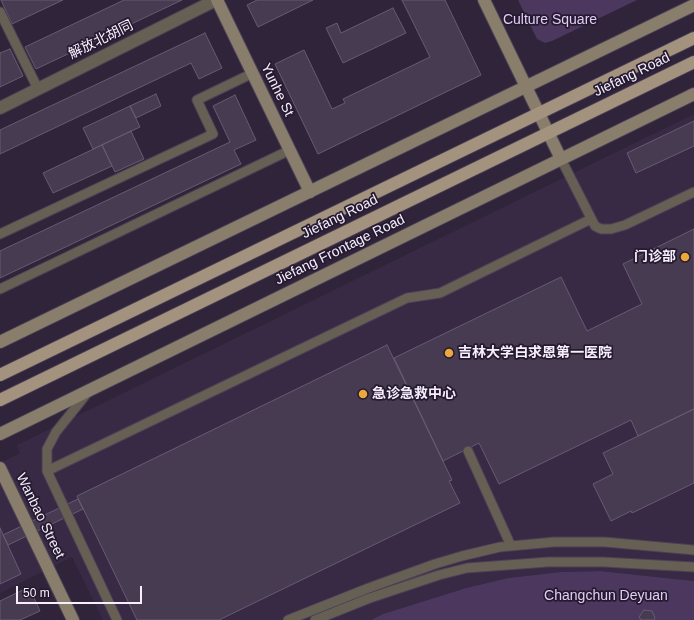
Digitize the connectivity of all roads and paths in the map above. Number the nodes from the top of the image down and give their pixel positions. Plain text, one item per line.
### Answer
1 (217, 0) edge
2 (484, 0) edge
3 (694, 5) edge
4 (0, 12) edge
5 (694, 38) edge
6 (694, 62) edge
7 (253, 73) junction
8 (526, 87) junction
9 (38, 89) junction
10 (694, 94) edge
11 (0, 108) edge
12 (539, 113) junction
13 (548, 133) junction
14 (290, 150) junction
15 (561, 159) junction
16 (310, 192) junction
17 (694, 192) edge
18 (591, 219) junction
19 (0, 234) edge
20 (0, 289) edge
21 (0, 342) edge
22 (0, 375) edge
23 (90, 390) junction
24 (0, 400) edge
25 (0, 434) edge
26 (468, 451) dead end
27 (0, 468) edge
28 (47, 471) junction
29 (511, 546) junction
30 (694, 550) edge
31 (694, 567) edge
32 (73, 620) edge
33 (117, 620) edge
34 (288, 620) edge
35 (315, 620) edge

1 - 7 street, Yunhe St
1 - 9 street, 解放北胡同
2 - 8 street
3 - 8 street
4 - 9 lane
5 - 12 main road, Jiefang Road
6 - 13 main road, Jiefang Road
7 - 14 street, Yunhe St
7 - 19 lane
8 - 12 street
8 - 16 street
9 - 11 street, 解放北胡同
10 - 15 street, Jiefang Frontage Road
12 - 13 street
12 - 22 main road, Jiefang Road
13 - 15 street
13 - 24 main road, Jiefang Road
14 - 16 street, Yunhe St
14 - 20 lane
15 - 18 lane
15 - 23 street, Jiefang Frontage Road
16 - 21 street
17 - 18 lane
18 - 28 lane
23 - 25 street, Jiefang Frontage Road
23 - 28 lane
26 - 29 lane
27 - 32 street, Wanbao Street
28 - 33 lane
29 - 30 lane
29 - 34 lane
31 - 35 lane

